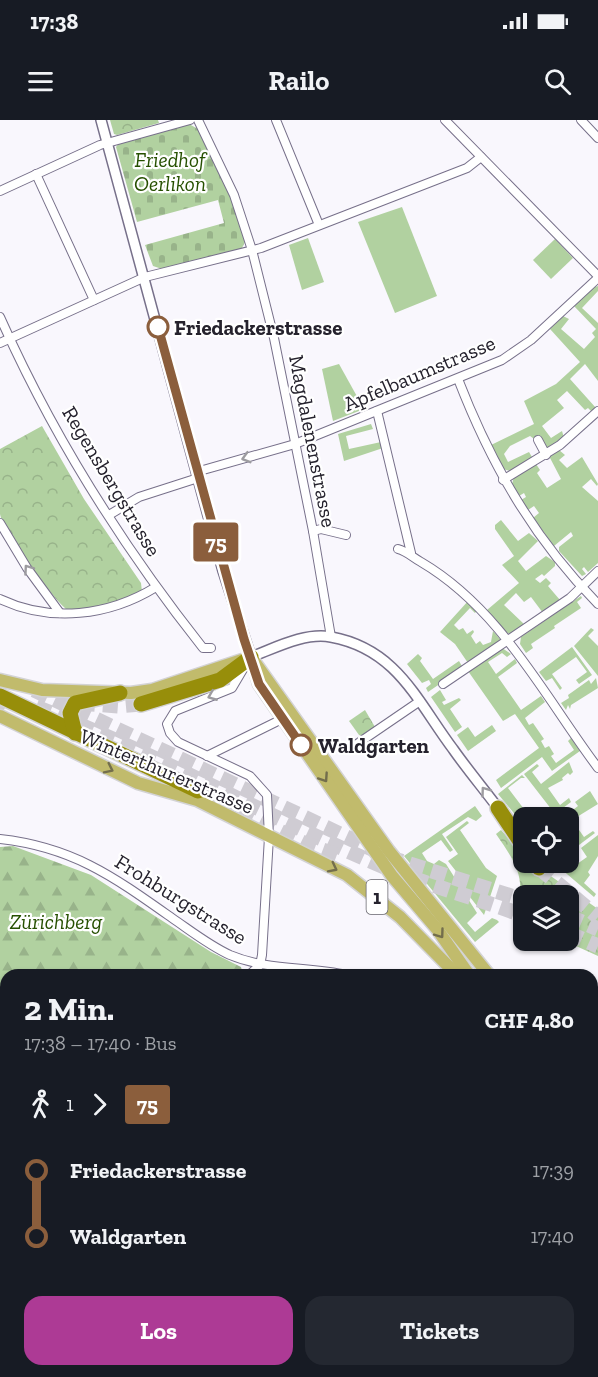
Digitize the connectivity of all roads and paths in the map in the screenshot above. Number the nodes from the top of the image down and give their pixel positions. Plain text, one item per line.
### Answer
1 (101, 120) edge
2 (190, 120) edge
3 (198, 120) edge
4 (276, 120) edge
5 (445, 120) edge
6 (581, 120) edge
7 (598, 138) edge
8 (107, 143) junction
9 (481, 157) junction
10 (36, 174) junction
11 (0, 191) edge
12 (319, 225) junction
13 (252, 250) junction
14 (145, 277) junction
15 (598, 277) edge
16 (94, 300) junction
17 (0, 317) edge
18 (10, 339) junction
19 (0, 343) edge
20 (458, 379) junction
21 (377, 411) junction
22 (598, 411) edge
23 (538, 440) dead end
24 (295, 444) junction
25 (543, 457) junction
26 (546, 466) dead end
27 (197, 475) junction
28 (503, 480) junction
29 (110, 515) junction
30 (0, 523) edge
31 (313, 531) junction
32 (346, 536) dead end
33 (398, 549) dead end
34 (411, 553) junction
35 (598, 571) edge
36 (156, 587) junction
37 (582, 587) junction
38 (0, 599) edge
39 (598, 604) edge
40 (60, 613) junction
41 (331, 637) junction
42 (507, 640) junction
43 (211, 648) dead end
44 (251, 657) junction
45 (0, 680) edge
46 (443, 684) dead end
47 (120, 693) junction
48 (420, 701) junction
49 (141, 704) tunnel mouth
50 (2, 706) edge
51 (276, 722) dead end
52 (75, 733) junction
53 (357, 744) dead end
54 (207, 756) junction
55 (598, 768) edge
56 (197, 796) junction
57 (498, 808) joint
58 (513, 830) edge
59 (269, 837) junction
60 (0, 839) edge
61 (260, 965) junction
62 (272, 967) joint
63 (256, 969) edge
64 (291, 969) edge
65 (451, 969) edge
66 (465, 969) edge
67 (484, 969) edge

1 - 8 street
2 - 8 street
3 - 13 street, Magdalenenstrasse
4 - 12 street
5 - 9 street
6 - 7 street
8 - 10 street
8 - 14 street
9 - 12 street
9 - 15 street
10 - 11 street
10 - 16 street
12 - 13 street
13 - 14 street
13 - 24 street, Magdalenenstrasse
14 - 16 street
14 - 27 street
15 - 20 street, Apfelbaumstrasse
16 - 18 street
17 - 18 street, Regensbergstrasse
18 - 19 street
18 - 29 street, Regensbergstrasse
20 - 21 street, Apfelbaumstrasse
20 - 28 street
21 - 24 street, Apfelbaumstrasse
21 - 34 street
22 - 25 street
23 - 25 street
24 -> 27 street, Apfelbaumstrasse
24 - 31 street, Magdalenenstrasse
25 - 26 street
25 - 28 street
27 - 29 street, Apfelbaumstrasse
27 - 44 street
28 - 37 street
29 - 36 street, Regensbergstrasse
40 -> 30 street
31 - 32 street
31 - 41 street, Magdalenenstrasse
33 - 34 street
34 - 42 street
35 - 37 street
36 - 40 street
36 - 43 street, Regensbergstrasse
37 - 39 street
37 - 42 street
38 - 40 street
41 - 44 street
41 - 48 street
42 - 46 street
42 - 55 street
44 - 47 main road
44 - 49 highway
44 -> 54 street
44 -> 66 main road
44 - 67 main road, 1
45 - 47 main road
47 - 52 highway
48 - 53 street
57 -> 48 street
50 - 52 highway
50 -> 56 highway
51 - 54 street
52 - 56 highway
54 - 59 street
56 - 59 main road, Winterthurerstrasse / 1
57 - 58 highway
59 - 61 street
59 -> 65 main road, Winterthurerstrasse / 1
60 - 61 street, Frohburgstrasse
61 - 62 street, Frohburgstrasse
61 - 63 street
62 - 64 street, Frohburgstrasse

